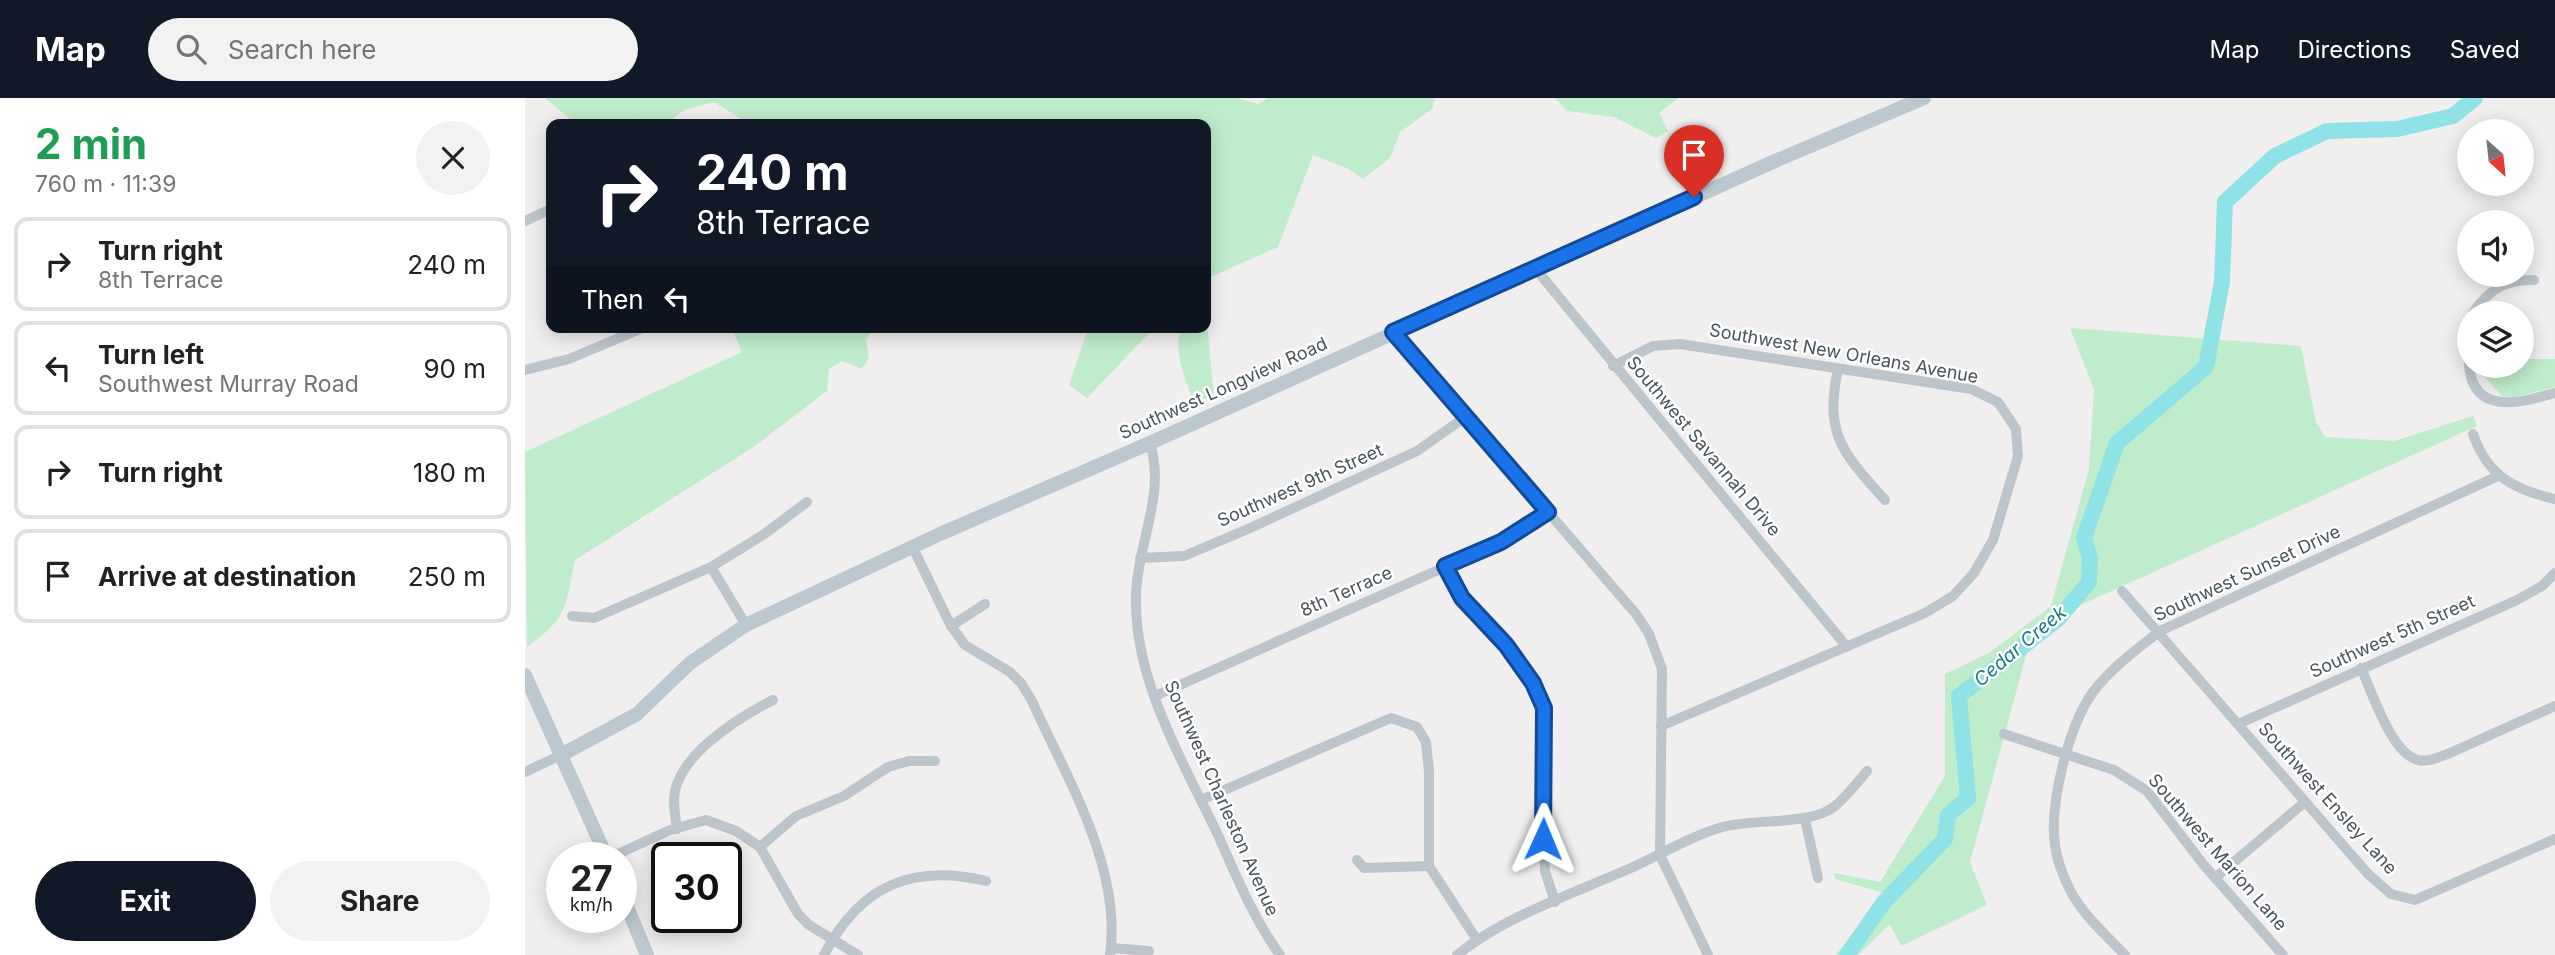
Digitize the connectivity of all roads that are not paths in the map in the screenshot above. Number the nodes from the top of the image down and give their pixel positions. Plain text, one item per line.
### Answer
1 (1924, 98) edge
2 (546, 211) edge
3 (525, 221) edge
4 (1535, 268) junction
5 (2499, 287) edge
6 (2484, 301) edge
7 (1393, 332) junction
8 (631, 333) edge
9 (1613, 366) junction
10 (1838, 369) junction
11 (525, 370) edge
12 (2474, 378) edge
13 (2555, 393) edge
14 (1464, 418) junction
15 (2473, 434) dead end
16 (1150, 443) junction
17 (2498, 476) junction
18 (2555, 499) edge
19 (1885, 500) dead end
20 (807, 502) dead end
21 (1548, 512) junction
22 (913, 548) junction
23 (1140, 558) junction
24 (1445, 566) junction
25 (711, 567) junction
26 (2555, 573) edge
27 (2122, 591) dead end
28 (985, 604) dead end
29 (572, 616) dead end
30 (746, 625) junction
31 (951, 626) junction
32 (2160, 631) junction
33 (1847, 646) junction
34 (2361, 668) junction
35 (525, 675) edge
36 (1155, 696) junction
37 (773, 701) dead end
38 (2555, 706) edge
39 (2238, 724) junction
40 (1661, 726) junction
41 (2004, 734) dead end
42 (563, 754) junction
43 (2067, 755) junction
44 (935, 761) dead end
45 (1867, 771) dead end
46 (525, 772) edge
47 (1201, 800) junction
48 (2305, 802) junction
49 (1805, 819) junction
50 (677, 828) junction
51 (2555, 839) edge
52 (601, 842) edge
53 (637, 845) edge
54 (760, 847) junction
55 (1660, 855) junction
56 (1357, 860) dead end
57 (1429, 866) junction
58 (1818, 878) dead end
59 (2215, 878) junction
60 (986, 881) dead end
61 (1555, 902) junction
62 (637, 931) edge
63 (1477, 940) junction
64 (831, 941) junction
65 (1110, 951) edge
66 (1149, 951) dead end
67 (647, 955) edge
68 (824, 955) edge
69 (858, 955) edge
70 (1280, 955) edge
71 (1457, 955) edge
72 (1709, 955) edge
73 (2125, 955) edge
74 (2283, 955) edge

1 - 4 street, Southwest Longview Road
2 - 3 street
4 - 7 street, Southwest Longview Road
4 - 9 street, Southwest Savannah Drive
5 - 6 street
7 - 14 street
7 - 16 street, Southwest Longview Road
8 - 11 street
9 - 10 street, Southwest New Orleans Avenue
9 - 33 street, Southwest Savannah Drive
10 - 19 street
10 - 33 street, Southwest New Orleans Avenue
12 - 13 street
14 - 21 street
14 - 23 street, Southwest 9th Street
15 - 17 street
16 - 22 street, Southwest Longview Road
16 - 23 street, Southwest Charleston Avenue
17 - 18 street
17 - 32 street, Southwest Sunset Drive
20 - 25 street
21 - 24 street, 8th Terrace
21 - 40 street
22 - 30 street, Southwest Longview Road
22 - 31 street
23 - 36 street, Southwest Charleston Avenue
24 - 36 street, 8th Terrace
24 - 61 street
25 - 29 street
25 - 30 street
26 - 34 street, Southwest 5th Street
27 - 32 street, Southwest Ensley Lane
28 - 31 street
30 - 42 street, Southwest Longview Road
31 - 65 street
32 - 39 street, Southwest Ensley Lane
32 - 43 street, Southwest Sunset Drive
33 - 40 street, Southwest New Orleans Avenue
34 - 38 street
34 - 39 street, Southwest 5th Street
35 - 42 street
36 - 47 street, Southwest Charleston Avenue
37 - 50 street
39 - 48 street, Southwest Ensley Lane
40 - 55 street
41 - 43 street, Southwest Marion Lane
42 - 46 street
42 - 52 street
43 - 59 street, Southwest Marion Lane
43 - 73 street, Southwest Sunset Drive
44 - 54 street
45 - 49 street
47 - 57 street
47 - 70 street, Southwest Charleston Avenue
48 - 51 street, Southwest Ensley Lane
48 - 59 street
49 - 55 street
49 - 58 street
50 - 53 street
50 - 54 street
54 - 64 street
55 - 61 street
55 - 72 street
56 - 57 street
57 - 63 street
59 - 74 street, Southwest Marion Lane
60 - 64 street
61 - 63 street
62 - 67 street
63 - 71 street
64 - 68 street
64 - 69 street
65 - 66 street

